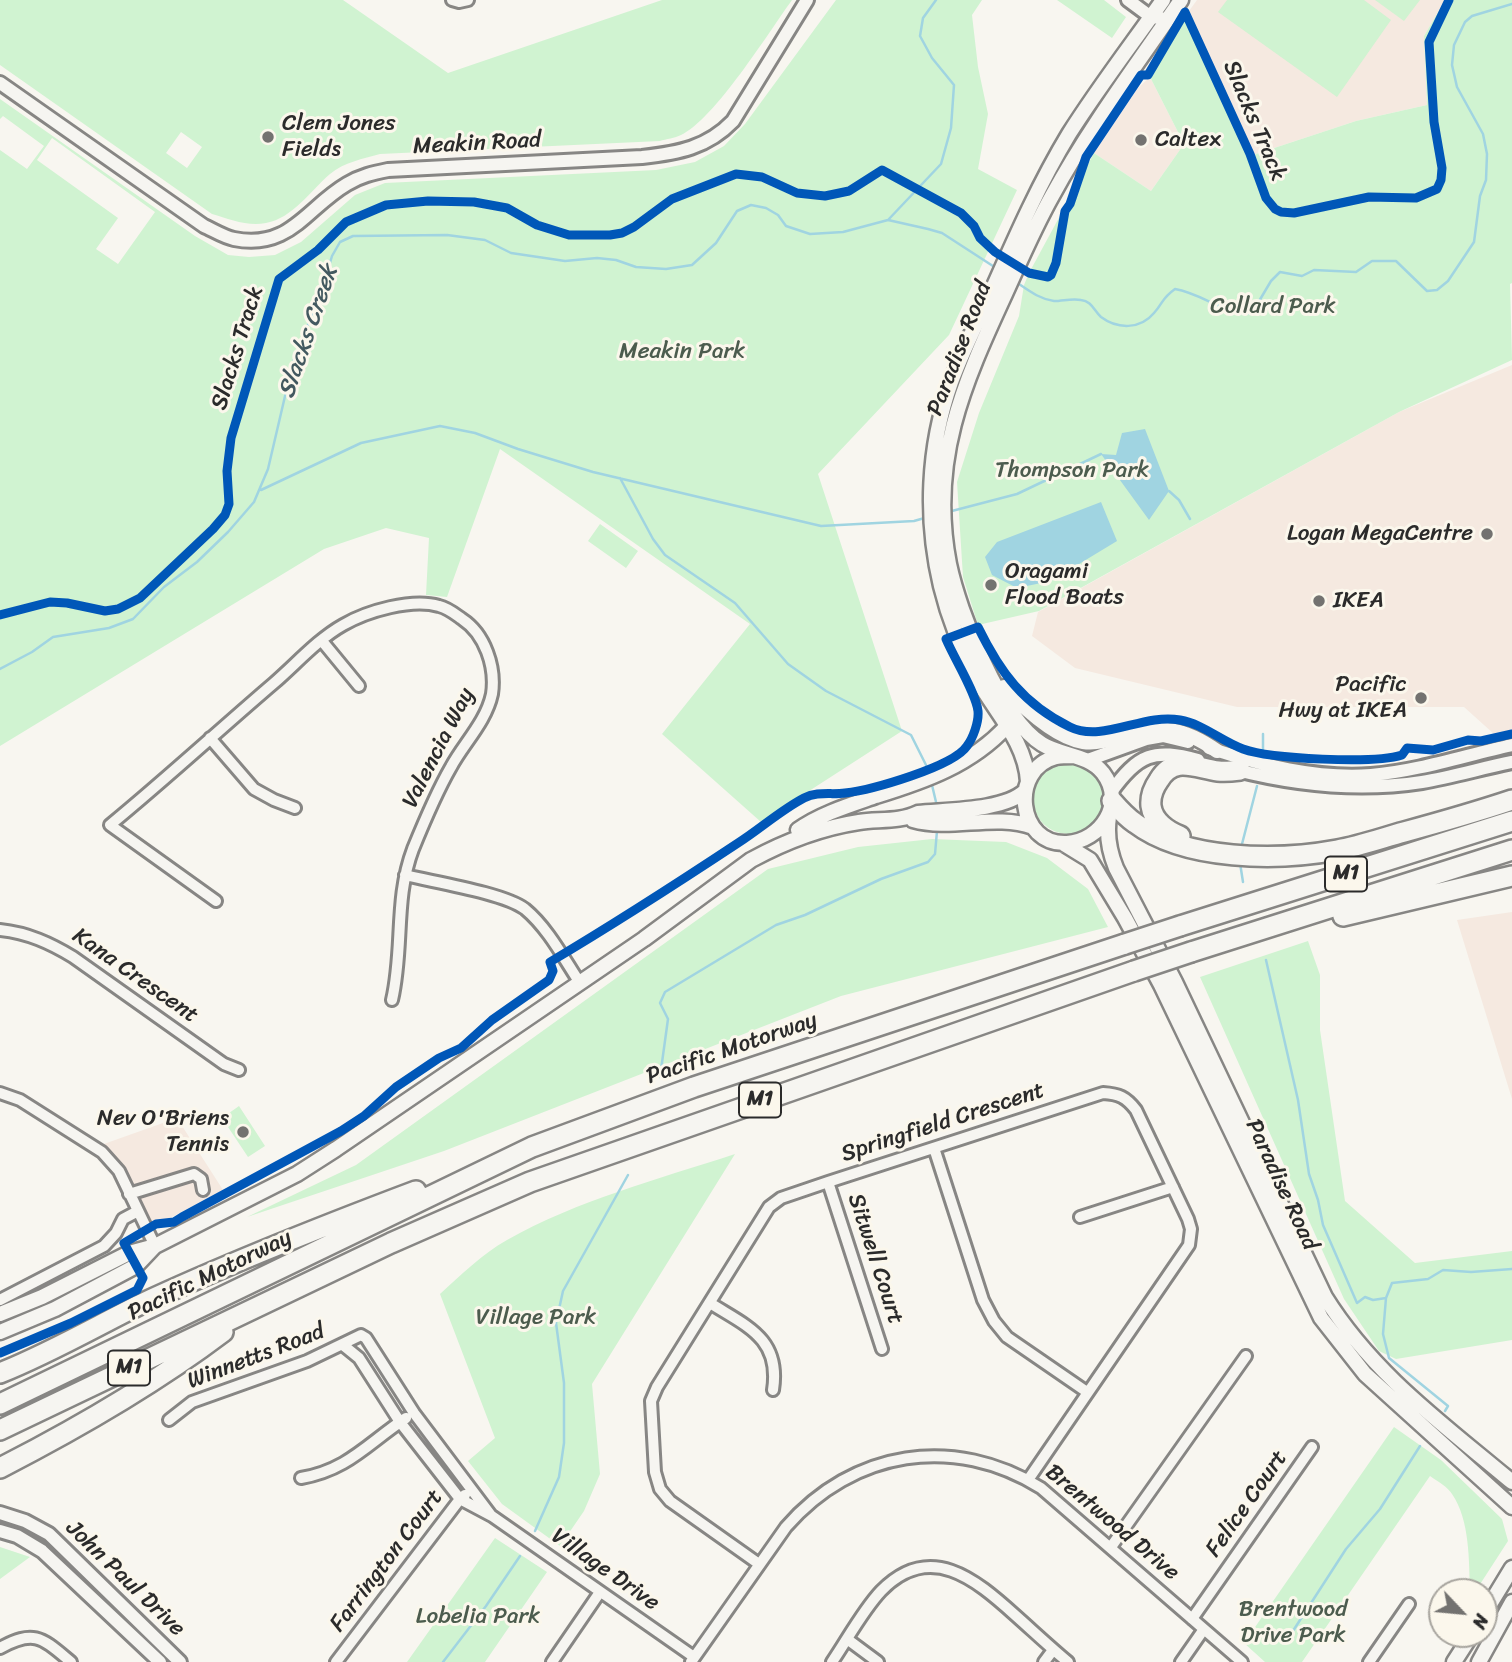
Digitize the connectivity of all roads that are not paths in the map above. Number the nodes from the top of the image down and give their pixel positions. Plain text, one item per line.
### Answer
1 (452, 0) edge
2 (468, 0) edge
3 (807, 0) edge
4 (816, 0) edge
5 (1128, 0) edge
6 (1181, 0) edge
7 (1157, 5) edge
8 (1168, 19) junction
9 (793, 24) junction
10 (0, 83) edge
11 (1013, 260) junction
12 (941, 554) junction
13 (322, 641) junction
14 (988, 671) junction
15 (359, 686) dead end
16 (1007, 726) junction
17 (210, 738) junction
18 (1512, 744) edge
19 (1217, 751) junction
20 (1073, 756) junction
21 (1088, 760) junction
22 (1512, 762) edge
23 (1240, 770) junction
24 (1026, 786) junction
25 (1512, 800) edge
26 (1111, 803) junction
27 (295, 808) dead end
28 (908, 818) junction
29 (1512, 821) edge
30 (1033, 827) junction
31 (793, 838) junction
32 (1064, 844) junction
33 (1205, 850) junction
34 (1512, 850) edge
35 (405, 875) junction
36 (1512, 876) edge
37 (216, 901) dead end
38 (0, 930) edge
39 (1191, 952) junction
40 (580, 983) junction
41 (392, 1000) dead end
42 (239, 1070) dead end
43 (0, 1093) edge
44 (531, 1147) junction
45 (934, 1148) junction
46 (828, 1182) junction
47 (1172, 1187) junction
48 (203, 1190) dead end
49 (130, 1194) junction
50 (138, 1211) junction
51 (1080, 1217) dead end
52 (155, 1246) junction
53 (0, 1300) edge
54 (709, 1303) junction
55 (258, 1307) junction
56 (0, 1314) edge
57 (0, 1332) edge
58 (359, 1335) joint
59 (344, 1346) junction
60 (882, 1349) dead end
61 (1246, 1356) dead end
62 (0, 1373) edge
63 (773, 1390) dead end
64 (1087, 1392) junction
65 (0, 1404) edge
66 (414, 1413) junction
67 (169, 1420) dead end
68 (401, 1422) junction
69 (0, 1430) edge
70 (1312, 1447) dead end
71 (0, 1468) edge
72 (301, 1478) dead end
73 (1028, 1480) junction
74 (1512, 1482) edge
75 (474, 1489) junction
76 (460, 1499) junction
77 (1512, 1507) edge
78 (0, 1513) edge
79 (492, 1516) junction
80 (0, 1531) edge
81 (1111, 1547) junction
82 (760, 1564) junction
83 (1512, 1568) edge
84 (1498, 1591) edge
85 (600, 1592) junction
86 (1512, 1602) edge
87 (1409, 1604) dead end
88 (1192, 1619) junction
89 (1204, 1629) junction
90 (847, 1640) junction
91 (0, 1648) edge
92 (1053, 1650) junction
93 (693, 1659) edge
94 (71, 1662) edge
95 (160, 1662) edge
96 (180, 1662) edge
97 (336, 1662) edge
98 (552, 1662) edge
99 (832, 1662) edge
100 (878, 1662) edge
101 (1044, 1662) edge
102 (1068, 1662) edge
103 (1181, 1662) edge
104 (1242, 1662) edge
105 (1369, 1662) edge
106 (1479, 1662) edge

1 - 2 street
3 - 9 street, Meakin Road
4 - 9 street, Meakin Road
5 - 7 street
6 - 8 main road, Paradise Road
7 - 8 street
7 - 11 main road, Paradise Road
8 - 11 main road, Paradise Road
9 - 10 street, Meakin Road
11 - 12 main road, Paradise Road
12 - 14 main road, Paradise Road
12 - 16 main road, Paradise Road
13 - 15 street
13 - 17 street, Valencia Way
13 - 35 street, Valencia Way
14 - 19 main road
14 - 20 main road, Paradise Road
16 - 24 main road, Paradise Road
16 - 31 main road
17 - 27 street
17 - 37 street, Valencia Way
18 - 19 street
19 - 21 street
20 - 21 main road
20 - 24 main road
21 - 26 main road
22 - 23 street
23 - 26 street
23 - 33 highway
24 - 28 main road
24 - 30 main road
25 - 33 highway
26 - 32 main road
26 - 33 highway
26 - 74 main road, Paradise Road
28 - 30 main road
28 - 31 main road
29 - 44 highway, Pacific Motorway / M1, bridge
30 - 32 main road
31 - 40 main road
32 - 77 main road, Paradise Road
34 - 39 highway, Pacific Motorway / M1
35 - 40 street
35 - 41 street, Valencia Way
36 - 39 highway
38 - 42 street, Kana Crescent
39 - 55 highway, Pacific Motorway / M1, bridge
40 - 52 main road
43 - 49 street
44 - 62 highway
44 - 65 highway, Pacific Motorway / M1
45 - 46 street, Springfield Crescent
45 - 47 street, Springfield Crescent
45 - 64 street
46 - 54 street, Springfield Crescent
46 - 60 street, Sitwell Court
47 - 51 street
47 - 64 street, Springfield Crescent
48 - 49 street
49 - 50 street
50 - 52 street
50 - 53 street
52 - 56 main road
52 - 57 main road
54 - 63 street
54 - 82 street, Springfield Crescent
55 - 69 highway, Pacific Motorway / M1
55 - 71 highway
58 - 59 street, Winnetts Road
58 - 66 street, Village Drive
59 - 67 street, Winnetts Road
59 - 68 street, Village Drive
61 - 81 street
64 - 73 street, Springfield Crescent
66 - 68 street
66 - 75 street, Village Drive
68 - 72 street
68 - 76 street, Village Drive
70 - 88 street, Felice Court
73 - 81 street, Brentwood Drive
73 - 82 street, Brentwood Drive
75 - 76 street, Farrington Court
75 - 79 street, Village Drive
76 - 79 street, Village Drive
76 - 97 street, Farrington Court
78 - 96 street, John Paul Drive
79 - 85 street, Village Drive
80 - 95 street, John Paul Drive
81 - 88 street, Brentwood Drive
82 - 93 street, Brentwood Drive
83 - 84 main road
85 - 93 street, Village Drive
85 - 98 street
86 - 106 main road
87 - 105 street
88 - 89 street, Brentwood Drive
89 - 103 street
89 - 104 street, Brentwood Drive
90 - 92 street
90 - 99 street
90 - 100 street
91 - 94 street
92 - 101 street
92 - 102 street

